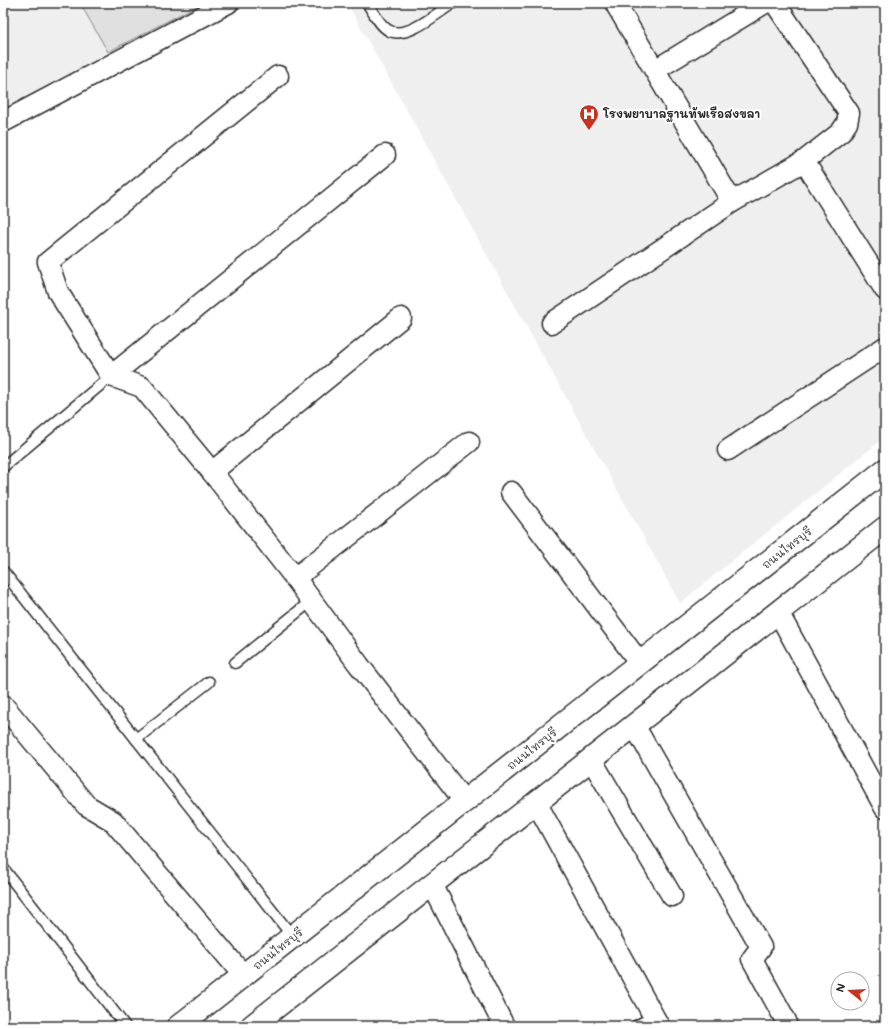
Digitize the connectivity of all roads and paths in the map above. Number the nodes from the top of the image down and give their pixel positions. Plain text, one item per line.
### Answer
1 (228, 3) edge
2 (367, 3) edge
3 (453, 3) edge
4 (615, 3) edge
5 (765, 3) edge
6 (776, 3) edge
7 (655, 70) junction
8 (278, 76) dead end
9 (3, 122) edge
10 (385, 155) dead end
11 (804, 161) junction
12 (732, 202) junction
13 (885, 290) edge
14 (400, 318) dead end
15 (552, 323) dead end
16 (885, 347) edge
17 (111, 376) junction
18 (469, 442) dead end
19 (728, 450) dead end
20 (3, 467) edge
21 (885, 471) edge
22 (212, 472) junction
23 (511, 492) dead end
24 (885, 528) edge
25 (3, 571) edge
26 (295, 578) junction
27 (312, 601) junction
28 (778, 612) junction
29 (235, 663) dead end
30 (640, 663) junction
31 (209, 682) dead end
32 (3, 705) edge
33 (634, 725) junction
34 (136, 739) junction
35 (591, 759) junction
36 (465, 802) junction
37 (536, 802) junction
38 (885, 808) edge
39 (3, 868) edge
40 (432, 884) junction
41 (672, 896) dead end
42 (293, 937) junction
43 (244, 976) junction
44 (786, 1021) dead end
45 (652, 1023) edge
46 (259, 1024) edge
47 (125, 1026) edge
48 (179, 1026) edge
49 (504, 1026) edge
50 (636, 1026) edge

1 - 9 street
2 - 3 lane
4 - 7 street
5 - 7 street
6 - 11 street
7 - 12 street
8 - 17 street
10 - 17 street
11 - 12 street
11 - 13 street
12 - 15 street
14 - 22 street
16 - 19 street
17 - 20 lane
17 - 22 street
18 - 26 street
21 - 30 main road, ถนนไทรบุรี
22 - 26 street
23 - 30 street
24 - 28 main road
25 - 34 lane
26 - 27 street
27 - 29 lane
27 - 36 street
28 - 33 main road
28 - 38 street
30 - 36 main road, ถนนไทรบุรี
31 - 34 lane
32 - 43 street
33 - 35 main road
33 - 44 street
34 - 42 lane
35 - 37 main road
35 - 41 street
36 - 42 main road, ถนนไทรบุรี
37 - 40 main road
37 - 45 street
39 - 47 lane
40 - 46 main road
40 - 49 street
42 - 43 main road, ถนนไทรบุรี
43 - 48 main road, ถนนไทรบุรี
45 - 50 lane

